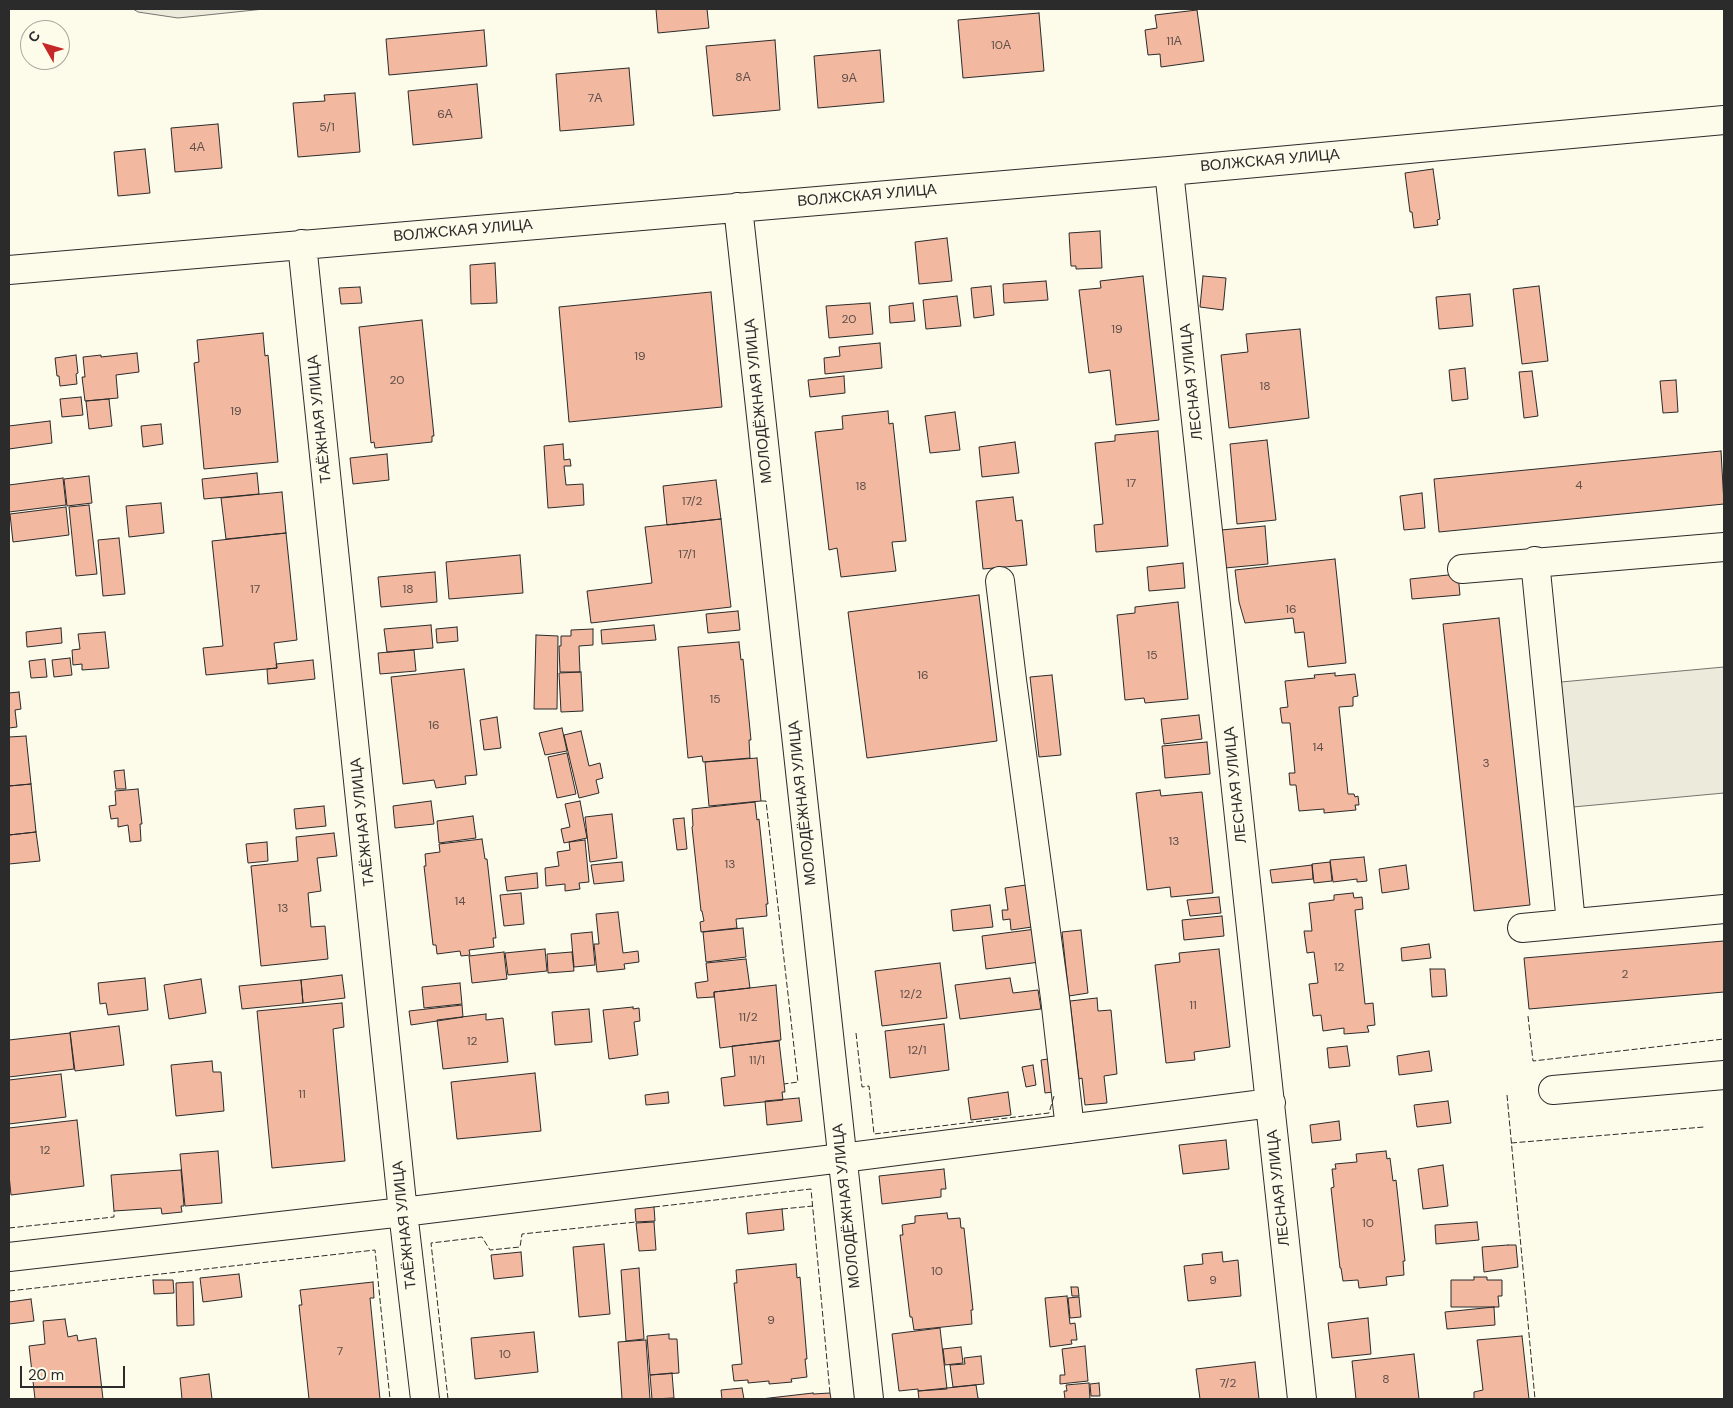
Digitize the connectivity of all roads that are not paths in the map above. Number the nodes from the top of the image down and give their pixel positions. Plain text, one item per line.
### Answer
1 (1724, 120) edge
2 (1169, 170) junction
3 (738, 207) junction
4 (302, 244) junction
5 (9, 270) edge
6 (1724, 547) edge
7 (1535, 561) junction
8 (1462, 569) dead end
9 (1000, 581) dead end
10 (1724, 909) edge
11 (1572, 923) junction
12 (1522, 928) dead end
13 (1724, 1075) edge
14 (1553, 1090) dead end
15 (1270, 1103) junction
16 (1070, 1129) junction
17 (842, 1158) junction
18 (403, 1212) junction
19 (9, 1257) edge
20 (425, 1399) edge
21 (869, 1399) edge
22 (1302, 1399) edge

1 - 2 street, ВОЛЖСКАЯ УЛИЦА
2 - 3 street, ВОЛЖСКАЯ УЛИЦА
2 - 15 street, ЛЕСНАЯ УЛИЦА
3 - 4 street, ВОЛЖСКАЯ УЛИЦА
3 - 17 street, МОЛОДЁЖНАЯ УЛИЦА
4 - 5 street, ВОЛЖСКАЯ УЛИЦА
4 - 18 street, ТАЁЖНАЯ УЛИЦА
6 - 7 street
7 - 8 street
7 - 11 street
9 - 16 street
10 - 11 street
11 - 12 street
13 - 14 street
15 - 16 street
15 - 22 street, ЛЕСНАЯ УЛИЦА
16 - 17 street
17 - 18 street
17 - 21 street, МОЛОДЁЖНАЯ УЛИЦА
18 - 19 street
18 - 20 street, ТАЁЖНАЯ УЛИЦА

